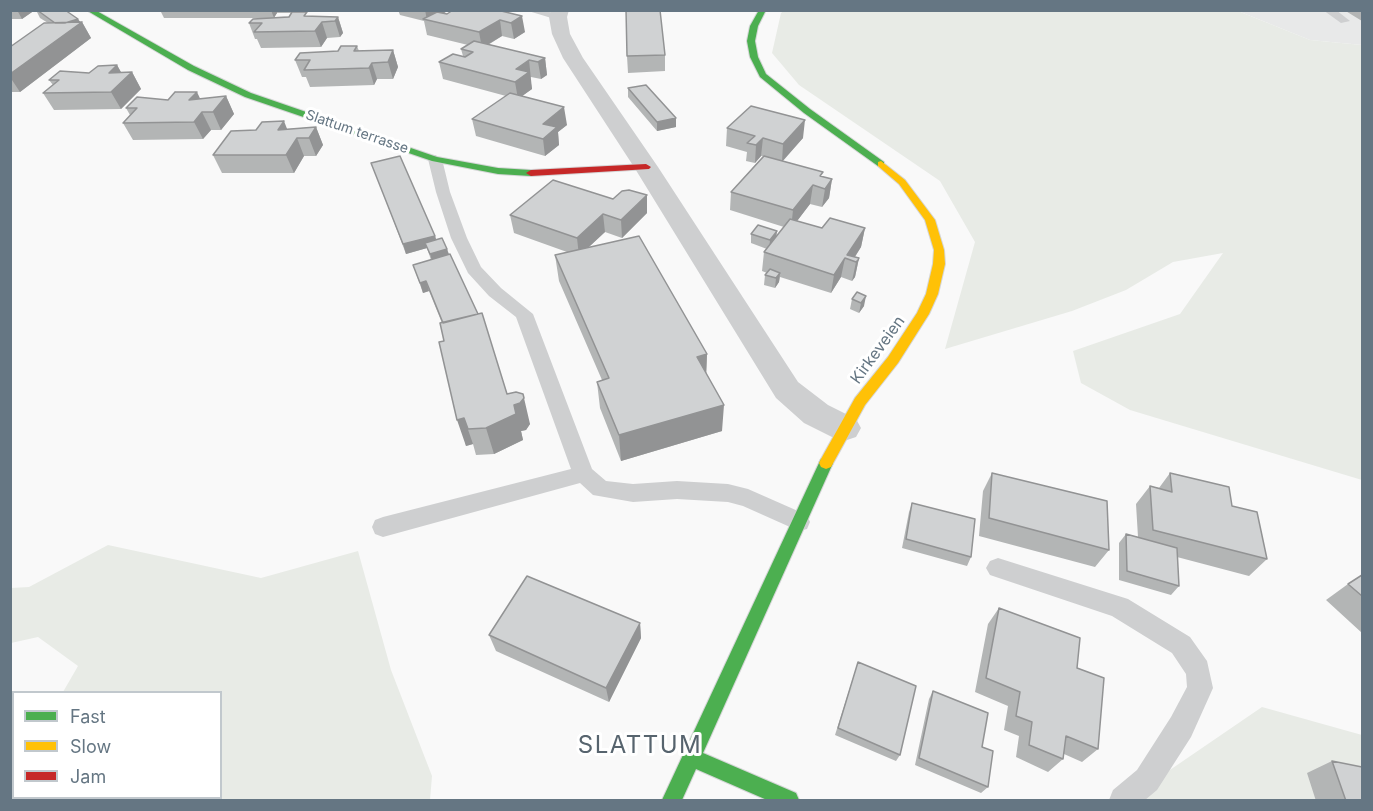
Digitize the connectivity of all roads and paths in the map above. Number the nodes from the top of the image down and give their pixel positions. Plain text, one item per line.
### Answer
1 (89, 10) edge
2 (530, 10) edge
3 (763, 10) edge
4 (1328, 10) edge
5 (559, 14) edge
6 (1345, 21) dead end
7 (435, 159) junction
8 (646, 167) junction
9 (844, 428) junction
10 (583, 474) junction
11 (799, 522) junction
12 (383, 527) dead end
13 (998, 568) dead end
14 (692, 758) junction
15 (672, 801) edge
16 (789, 801) edge
17 (1123, 801) edge

1 - 7 main road, Slattum terrasse
2 - 5 lane
3 - 9 main road, Kirkeveien
4 - 6 lane
5 - 8 street
7 - 8 main road, Slattum terrasse
7 - 10 lane
8 - 9 street
9 - 11 main road, Kirkeveien
10 - 11 lane
10 - 12 lane
11 - 14 main road, Kirkeveien
13 - 17 lane
14 - 15 main road, Kirkeveien
14 - 16 main road

